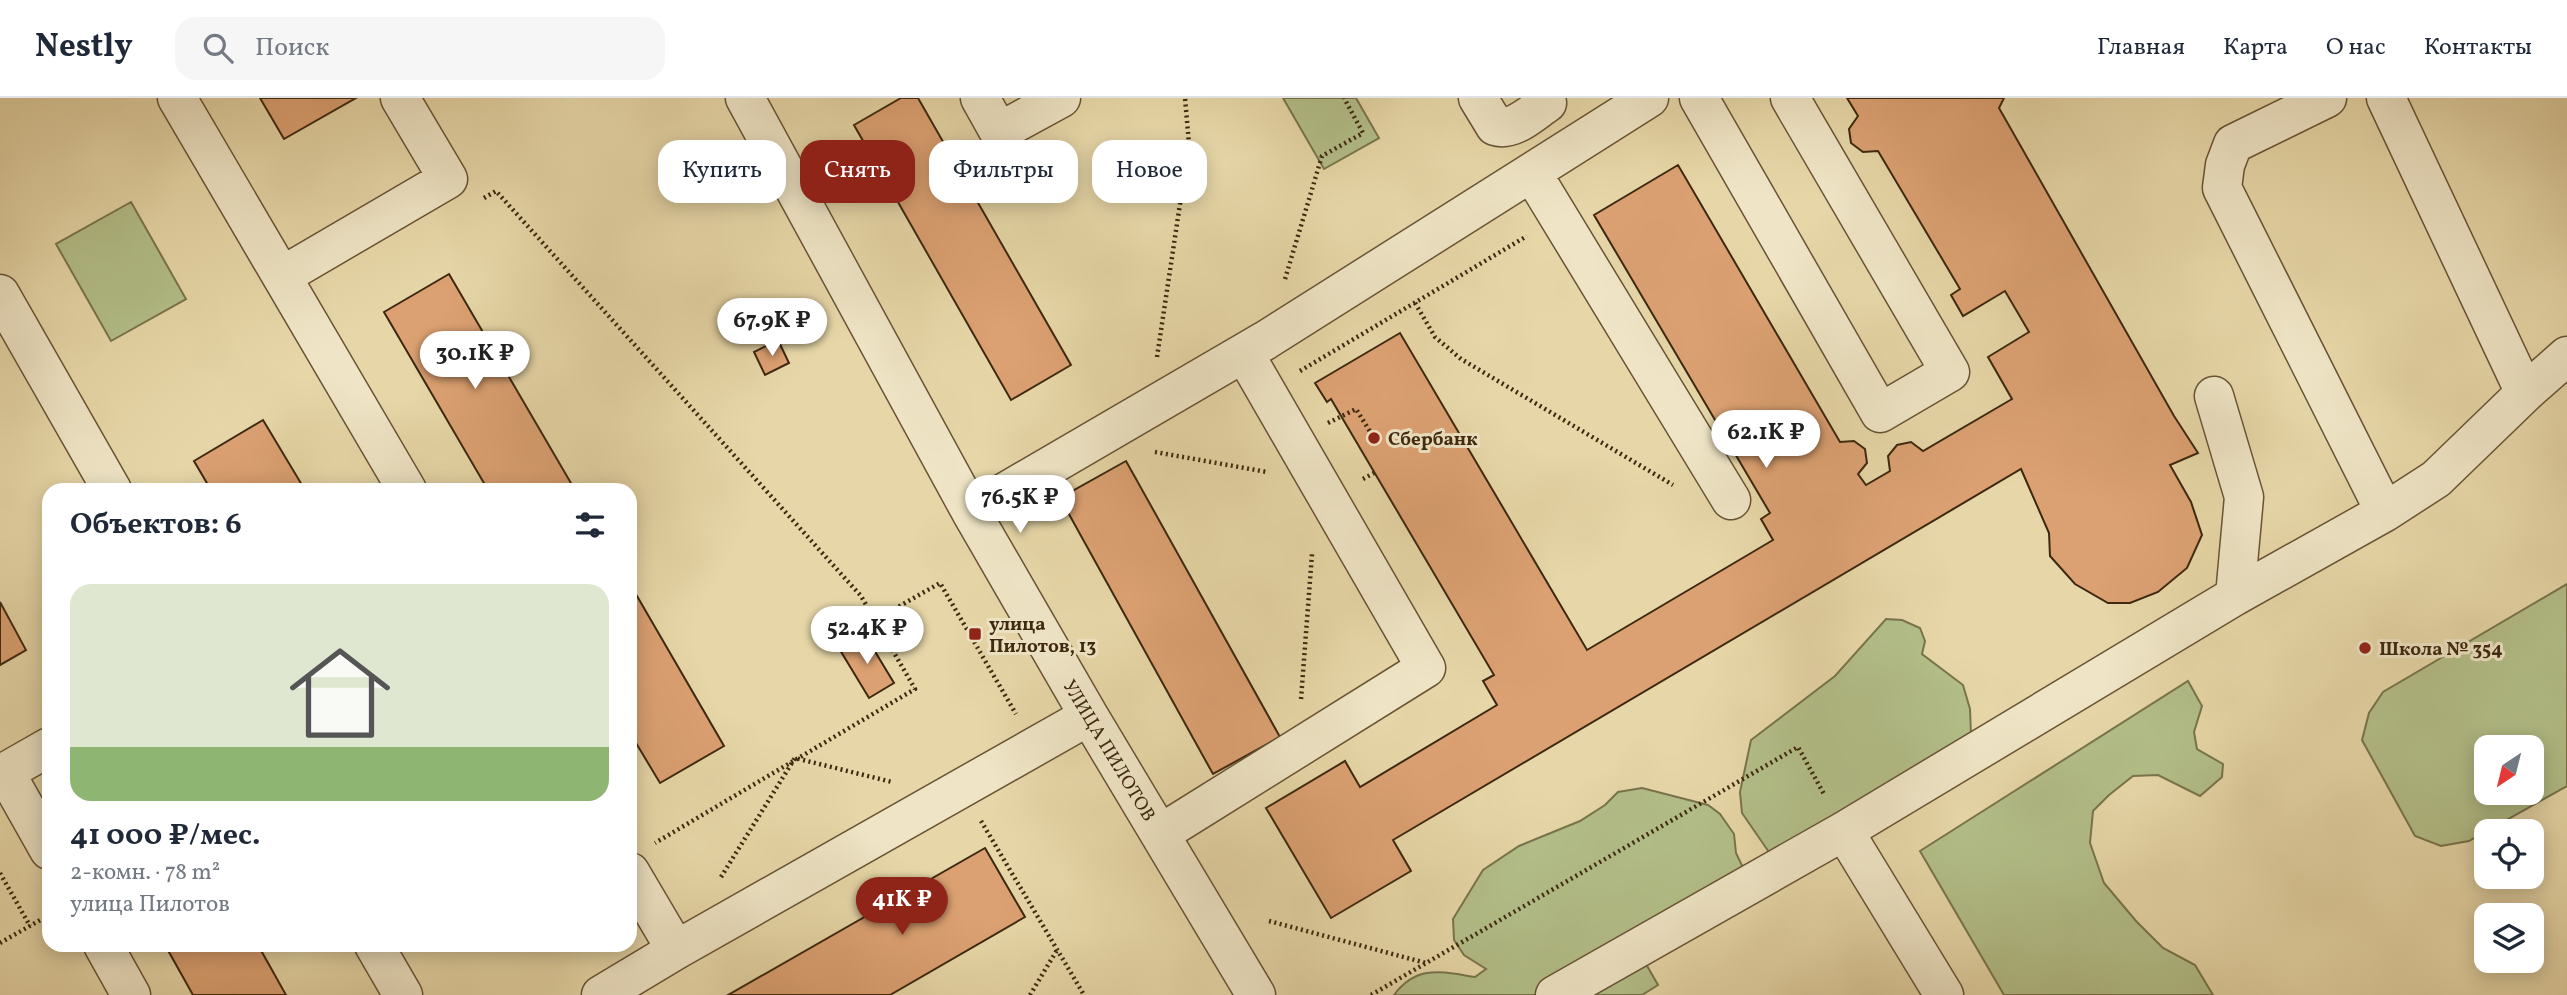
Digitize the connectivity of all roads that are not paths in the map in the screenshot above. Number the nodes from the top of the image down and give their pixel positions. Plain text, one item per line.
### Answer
1 (177, 98) edge
2 (400, 98) edge
3 (745, 98) edge
4 (980, 98) edge
5 (1061, 98) edge
6 (1478, 98) edge
7 (1649, 98) edge
8 (1699, 98) edge
9 (1790, 98) edge
10 (2327, 98) edge
11 (2386, 98) edge
12 (1551, 101) edge
13 (1573, 146) junction
14 (1532, 173) junction
15 (282, 276) junction
16 (0, 294) edge
17 (1244, 353) junction
18 (2567, 356) edge
19 (2525, 393) junction
20 (2214, 396) dead end
21 (108, 483) edge
22 (403, 483) edge
23 (1731, 500) road end
24 (971, 512) junction
25 (2385, 512) junction
26 (2235, 596) junction
27 (1089, 716) junction
28 (42, 751) edge
29 (2, 774) edge
30 (1844, 831) junction
31 (1160, 834) junction
32 (42, 839) edge
33 (637, 884) edge
34 (676, 950) junction
35 (107, 952) edge
36 (378, 952) edge
37 (131, 995) edge
38 (402, 995) edge
39 (601, 995) edge
40 (1256, 995) edge
41 (1555, 995) edge
42 (1944, 995) edge

1 - 15 street
2 - 15 street
3 - 24 street, УЛИЦА ПИЛОТОВ
4 - 5 street
6 - 12 street
7 - 13 street
8 - 9 street
10 - 25 street
11 - 19 street
12 - 13 street
13 - 14 street
14 - 17 street
14 - 23 street
15 - 22 street
16 - 21 street
17 - 24 street
17 - 31 street
18 - 19 street
19 - 25 street
20 - 26 street
24 - 27 street, УЛИЦА ПИЛОТОВ
25 - 26 street
26 - 30 street
27 - 31 street, УЛИЦА ПИЛОТОВ
27 - 34 street
28 - 29 street
29 - 32 street
30 - 41 street
30 - 42 street
31 - 40 street, УЛИЦА ПИЛОТОВ
33 - 34 street
34 - 39 street
35 - 37 street
36 - 38 street

